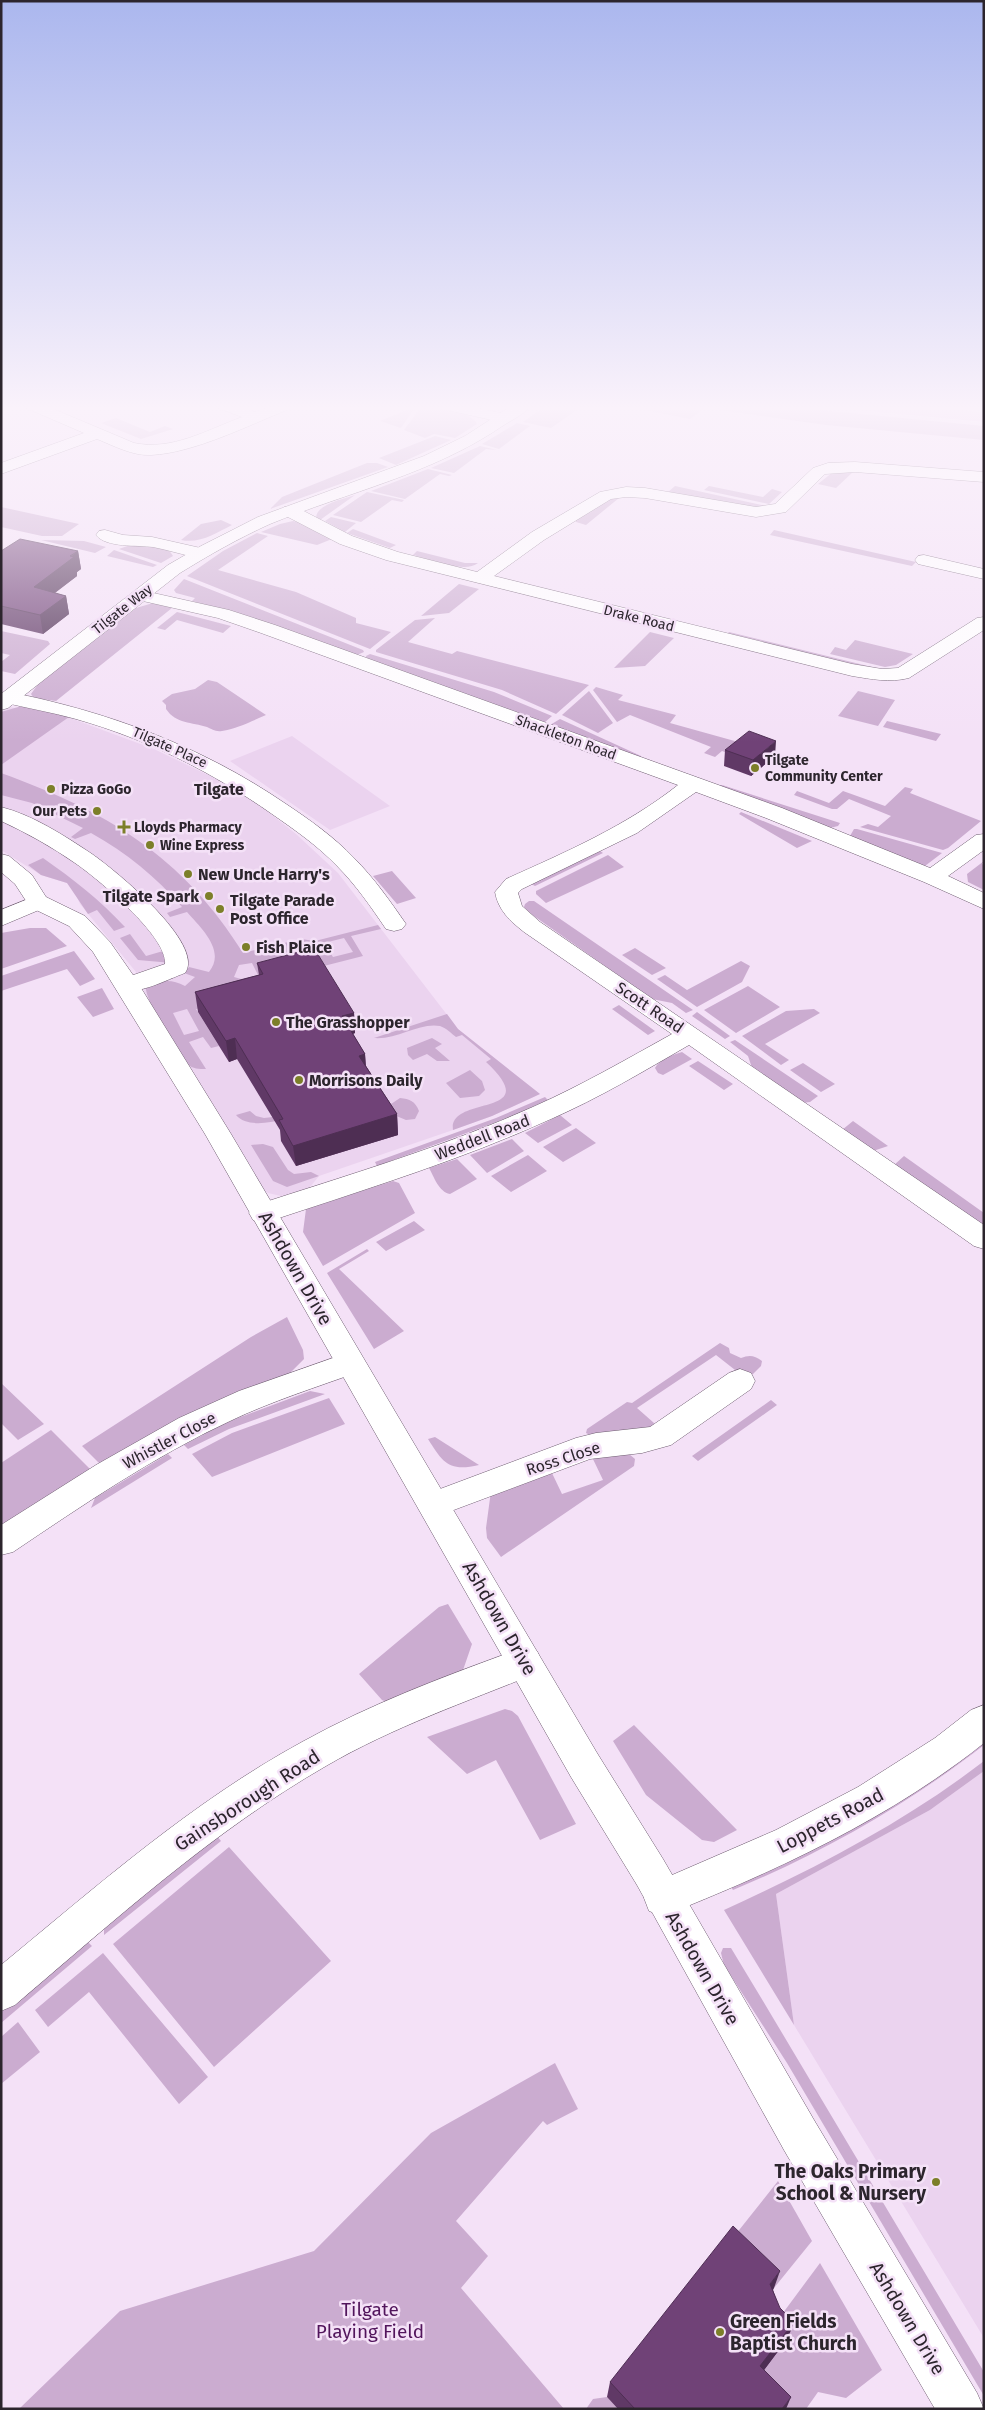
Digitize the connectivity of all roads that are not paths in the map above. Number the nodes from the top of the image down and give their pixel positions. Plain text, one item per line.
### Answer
1 (276, 517) edge
2 (302, 517) edge
3 (567, 517) edge
4 (105, 535) dead end
5 (199, 553) junction
6 (924, 560) dead end
7 (984, 574) edge
8 (479, 578) junction
9 (140, 595) junction
10 (984, 622) edge
11 (959, 638) junction
12 (977, 644) dead end
13 (5, 701) edge
14 (693, 784) junction
15 (1, 813) edge
16 (984, 840) edge
17 (1, 861) edge
18 (932, 878) junction
19 (38, 902) junction
20 (984, 902) edge
21 (1, 919) edge
22 (394, 924) dead end
23 (128, 985) junction
24 (690, 1034) junction
25 (263, 1213) junction
26 (984, 1239) edge
27 (350, 1363) junction
28 (740, 1381) dead end
29 (435, 1504) junction
30 (1, 1542) edge
31 (525, 1662) junction
32 (984, 1721) edge
33 (663, 1898) junction
34 (1, 1991) edge
35 (961, 2409) edge

1 - 5 street, Tilgate Way
2 - 8 street, Drake Road
3 - 8 street
4 - 5 street
5 - 9 street, Tilgate Way
6 - 7 street
8 - 11 street, Drake Road
9 - 13 street, Tilgate Way
9 - 14 street, Shackleton Road
10 - 11 street, Drake Road
11 - 12 street
13 - 22 street, Tilgate Place
14 - 18 street, Shackleton Road
14 - 24 street, Scott Road
15 - 23 street
16 - 18 street
17 - 19 street
18 - 20 street, Shackleton Road
19 - 21 street
19 - 23 street, Ashdown Drive
23 - 25 street, Ashdown Drive
24 - 25 street, Weddell Road
24 - 26 street, Scott Road
25 - 27 street, Ashdown Drive
27 - 29 street, Ashdown Drive
27 - 30 street, Whistler Close
28 - 29 street, Ross Close
29 - 31 street, Ashdown Drive
31 - 33 street, Ashdown Drive
31 - 34 street, Gainsborough Road
32 - 33 street, Loppets Road
33 - 35 street, Ashdown Drive

